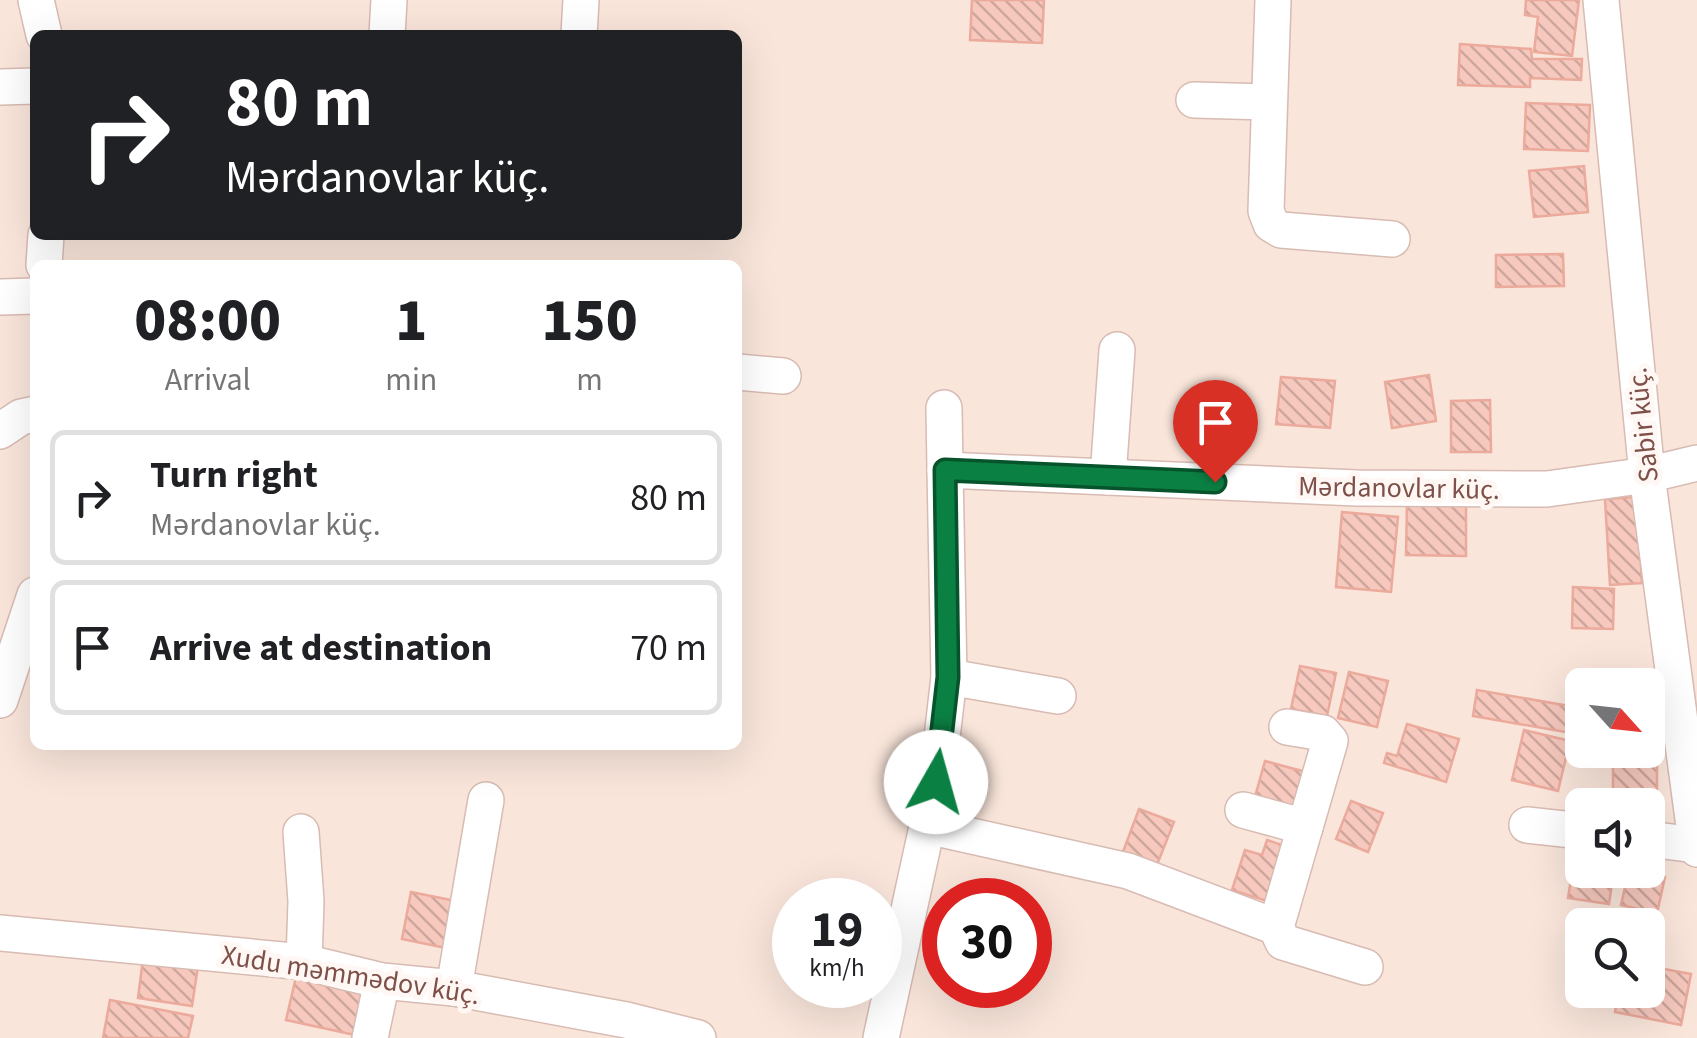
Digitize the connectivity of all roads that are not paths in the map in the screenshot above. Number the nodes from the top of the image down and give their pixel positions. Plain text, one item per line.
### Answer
1 (36, 0) edge
2 (389, 0) edge
3 (581, 0) edge
4 (1272, 0) edge
5 (1600, 0) edge
6 (43, 30) edge
7 (387, 30) edge
8 (579, 30) edge
9 (30, 86) edge
10 (0, 88) edge
11 (1194, 100) dead end
12 (1268, 102) junction
13 (1392, 239) dead end
14 (30, 296) edge
15 (0, 297) edge
16 (1117, 350) dead end
17 (742, 372) edge
18 (783, 376) dead end
19 (944, 408) dead end
20 (30, 415) edge
21 (0, 431) edge
22 (1697, 463) edge
23 (945, 470) junction
24 (1646, 476) junction
25 (1108, 477) junction
26 (30, 614) edge
27 (948, 677) junction
28 (1058, 696) dead end
29 (0, 700) edge
30 (1287, 727) dead end
31 (486, 800) dead end
32 (1243, 810) dead end
33 (1527, 825) dead end
34 (927, 826) junction
35 (1305, 827) junction
36 (1565, 829) edge
37 (301, 832) dead end
38 (1665, 842) edge
39 (1697, 847) edge
40 (1276, 927) junction
41 (0, 933) edge
42 (304, 962) junction
43 (1365, 967) dead end
44 (382, 980) junction
45 (454, 988) junction
46 (370, 1038) edge
47 (698, 1038) edge
48 (881, 1038) edge

1 - 6 street
2 - 7 street
3 - 8 street
4 - 12 street
5 - 24 street, Sabir küç.
9 - 10 street
11 - 12 street
12 - 13 street
14 - 15 street
16 - 25 street
17 - 18 street
19 - 23 street
20 - 21 street
22 - 24 street, Mərdanovlar küç.
23 - 25 street, Mərdanovlar küç.
23 - 27 street
24 - 25 street, Mərdanovlar küç.
24 - 39 street, Sabir küç.
26 - 29 street
27 - 28 street
27 - 34 street
30 - 35 street
31 - 45 street
32 - 35 street
33 - 36 street
34 - 40 street
34 - 48 street
35 - 40 street
37 - 42 street
38 - 39 street
40 - 43 street
41 - 42 street, Xudu məmmədov küç.
42 - 44 street, Xudu məmmədov küç.
44 - 45 street, Xudu məmmədov küç.
44 - 46 street
45 - 47 street, Xudu məmmədov küç.

